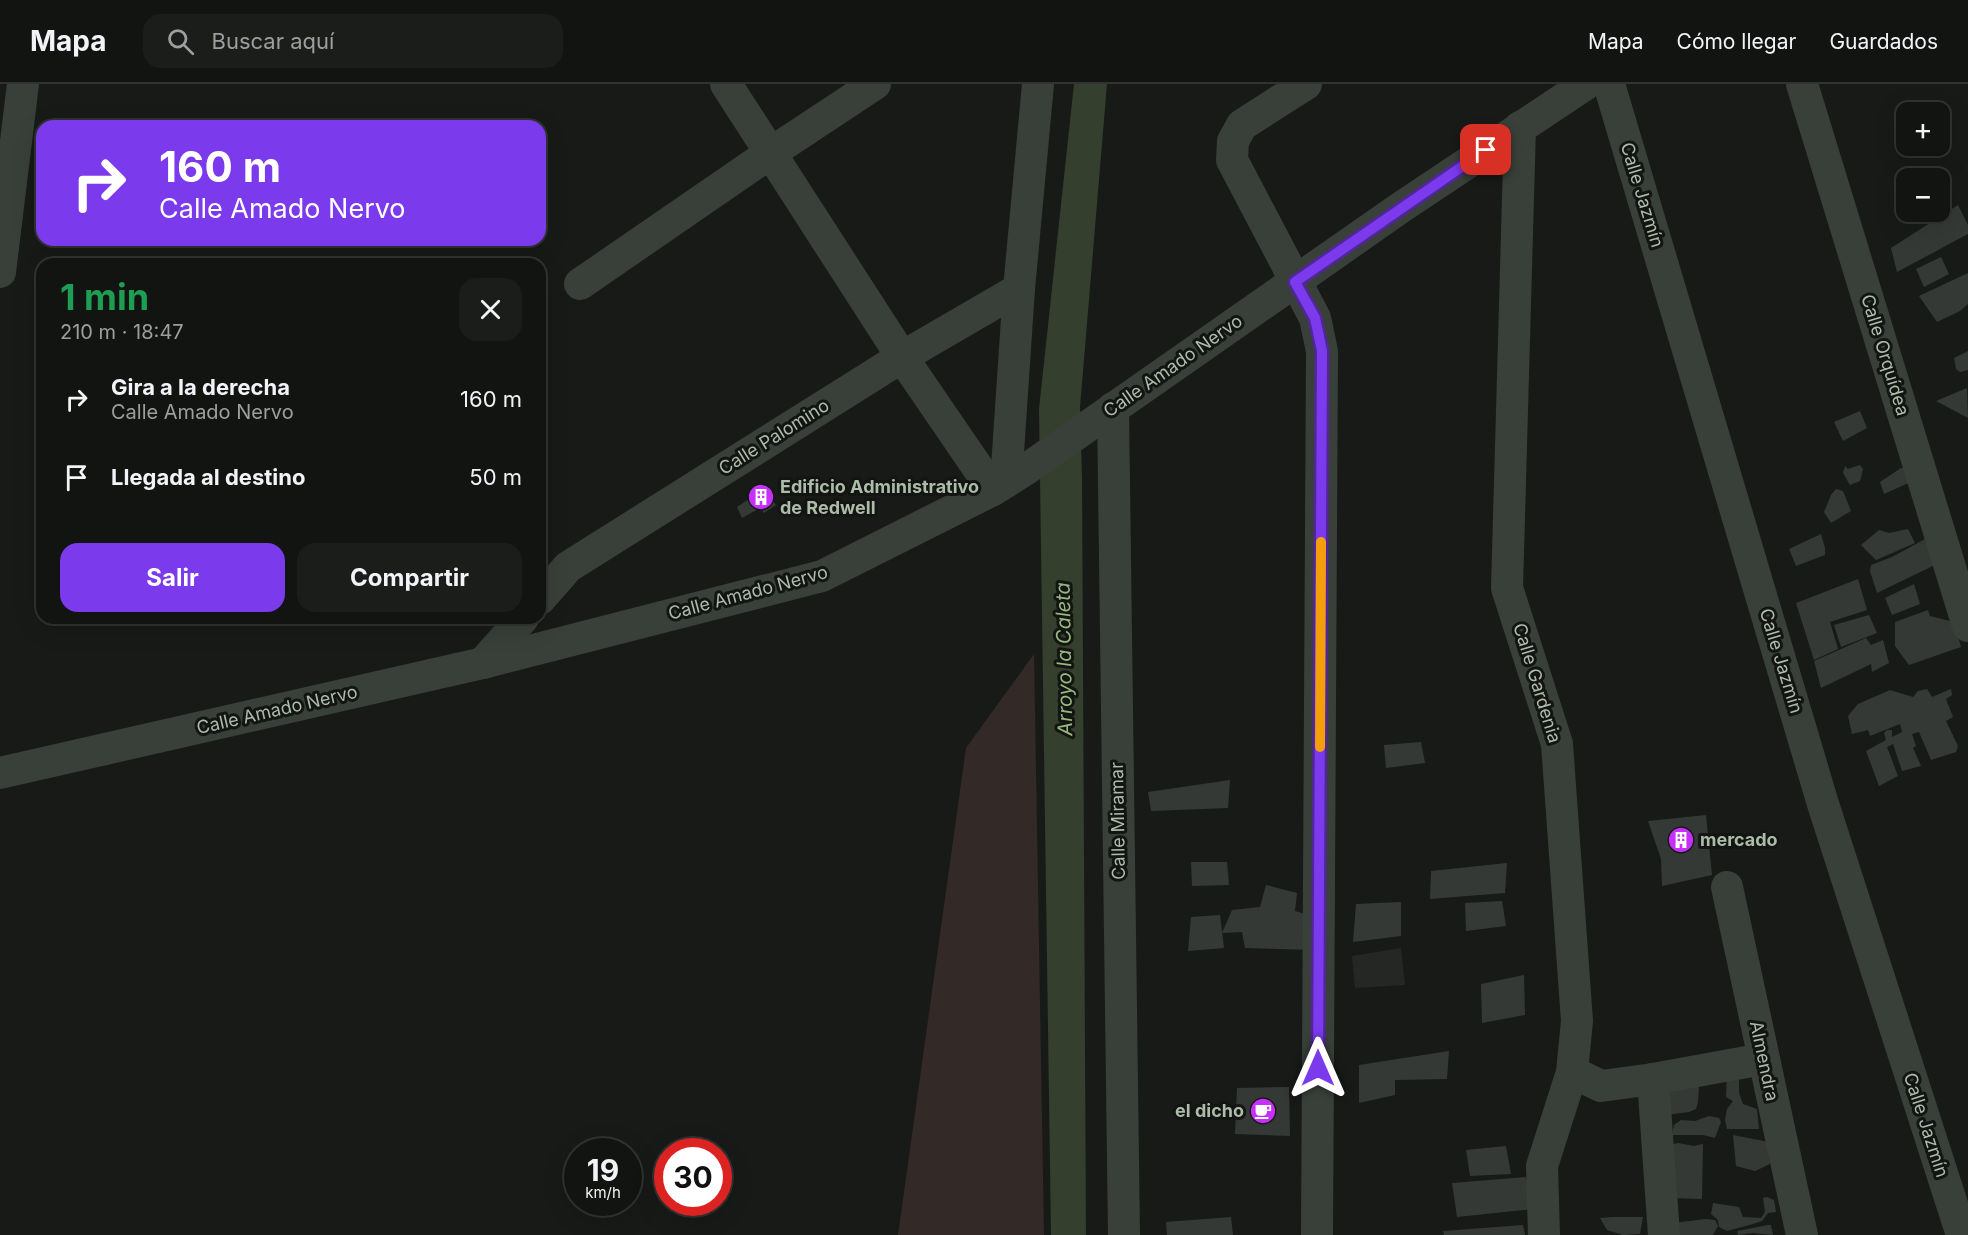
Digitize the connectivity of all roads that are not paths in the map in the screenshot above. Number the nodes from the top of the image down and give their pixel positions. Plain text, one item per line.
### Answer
1 (23, 84) edge
2 (726, 84) edge
3 (875, 84) edge
4 (1038, 84) edge
5 (1306, 84) edge
6 (1586, 84) edge
7 (1609, 84) edge
8 (1803, 84) edge
9 (1520, 127) junction
10 (770, 154) junction
11 (0, 272) edge
12 (1295, 282) junction
13 (580, 284) dead end
14 (1019, 289) junction
15 (902, 357) junction
16 (1113, 408) junction
17 (1009, 480) junction
18 (546, 592) edge
19 (518, 624) edge
20 (1968, 626) edge
21 (483, 663) junction
22 (0, 773) edge
23 (1726, 887) dead end
24 (1764, 1059) junction
25 (1572, 1072) junction
26 (1653, 1079) junction
27 (1124, 1235) edge
28 (1317, 1235) edge
29 (1544, 1235) edge
30 (1664, 1235) edge
31 (1802, 1235) edge
32 (1962, 1235) edge

1 - 11 street
2 - 10 street
3 - 10 street
4 - 14 street
5 - 12 street
6 - 9 street, Calle Amado Nervo
7 - 32 street, Calle Jazmín
8 - 20 street, Calle Orquídea
9 - 12 street, Calle Amado Nervo
9 - 25 street, Calle Gardenia
10 - 13 street
10 - 15 street
12 - 16 street, Calle Amado Nervo
12 - 28 street
14 - 15 street, Calle Palomino
14 - 17 street
15 - 17 street
15 - 18 street, Calle Palomino
16 - 17 street, Calle Amado Nervo
16 - 27 street, Calle Miramar
17 - 21 street, Calle Amado Nervo
19 - 21 street
21 - 22 street, Calle Amado Nervo
23 - 24 street, Almendra
24 - 26 street
24 - 31 street, Almendra
25 - 26 street
25 - 29 street, Calle Gardenia
26 - 30 street

